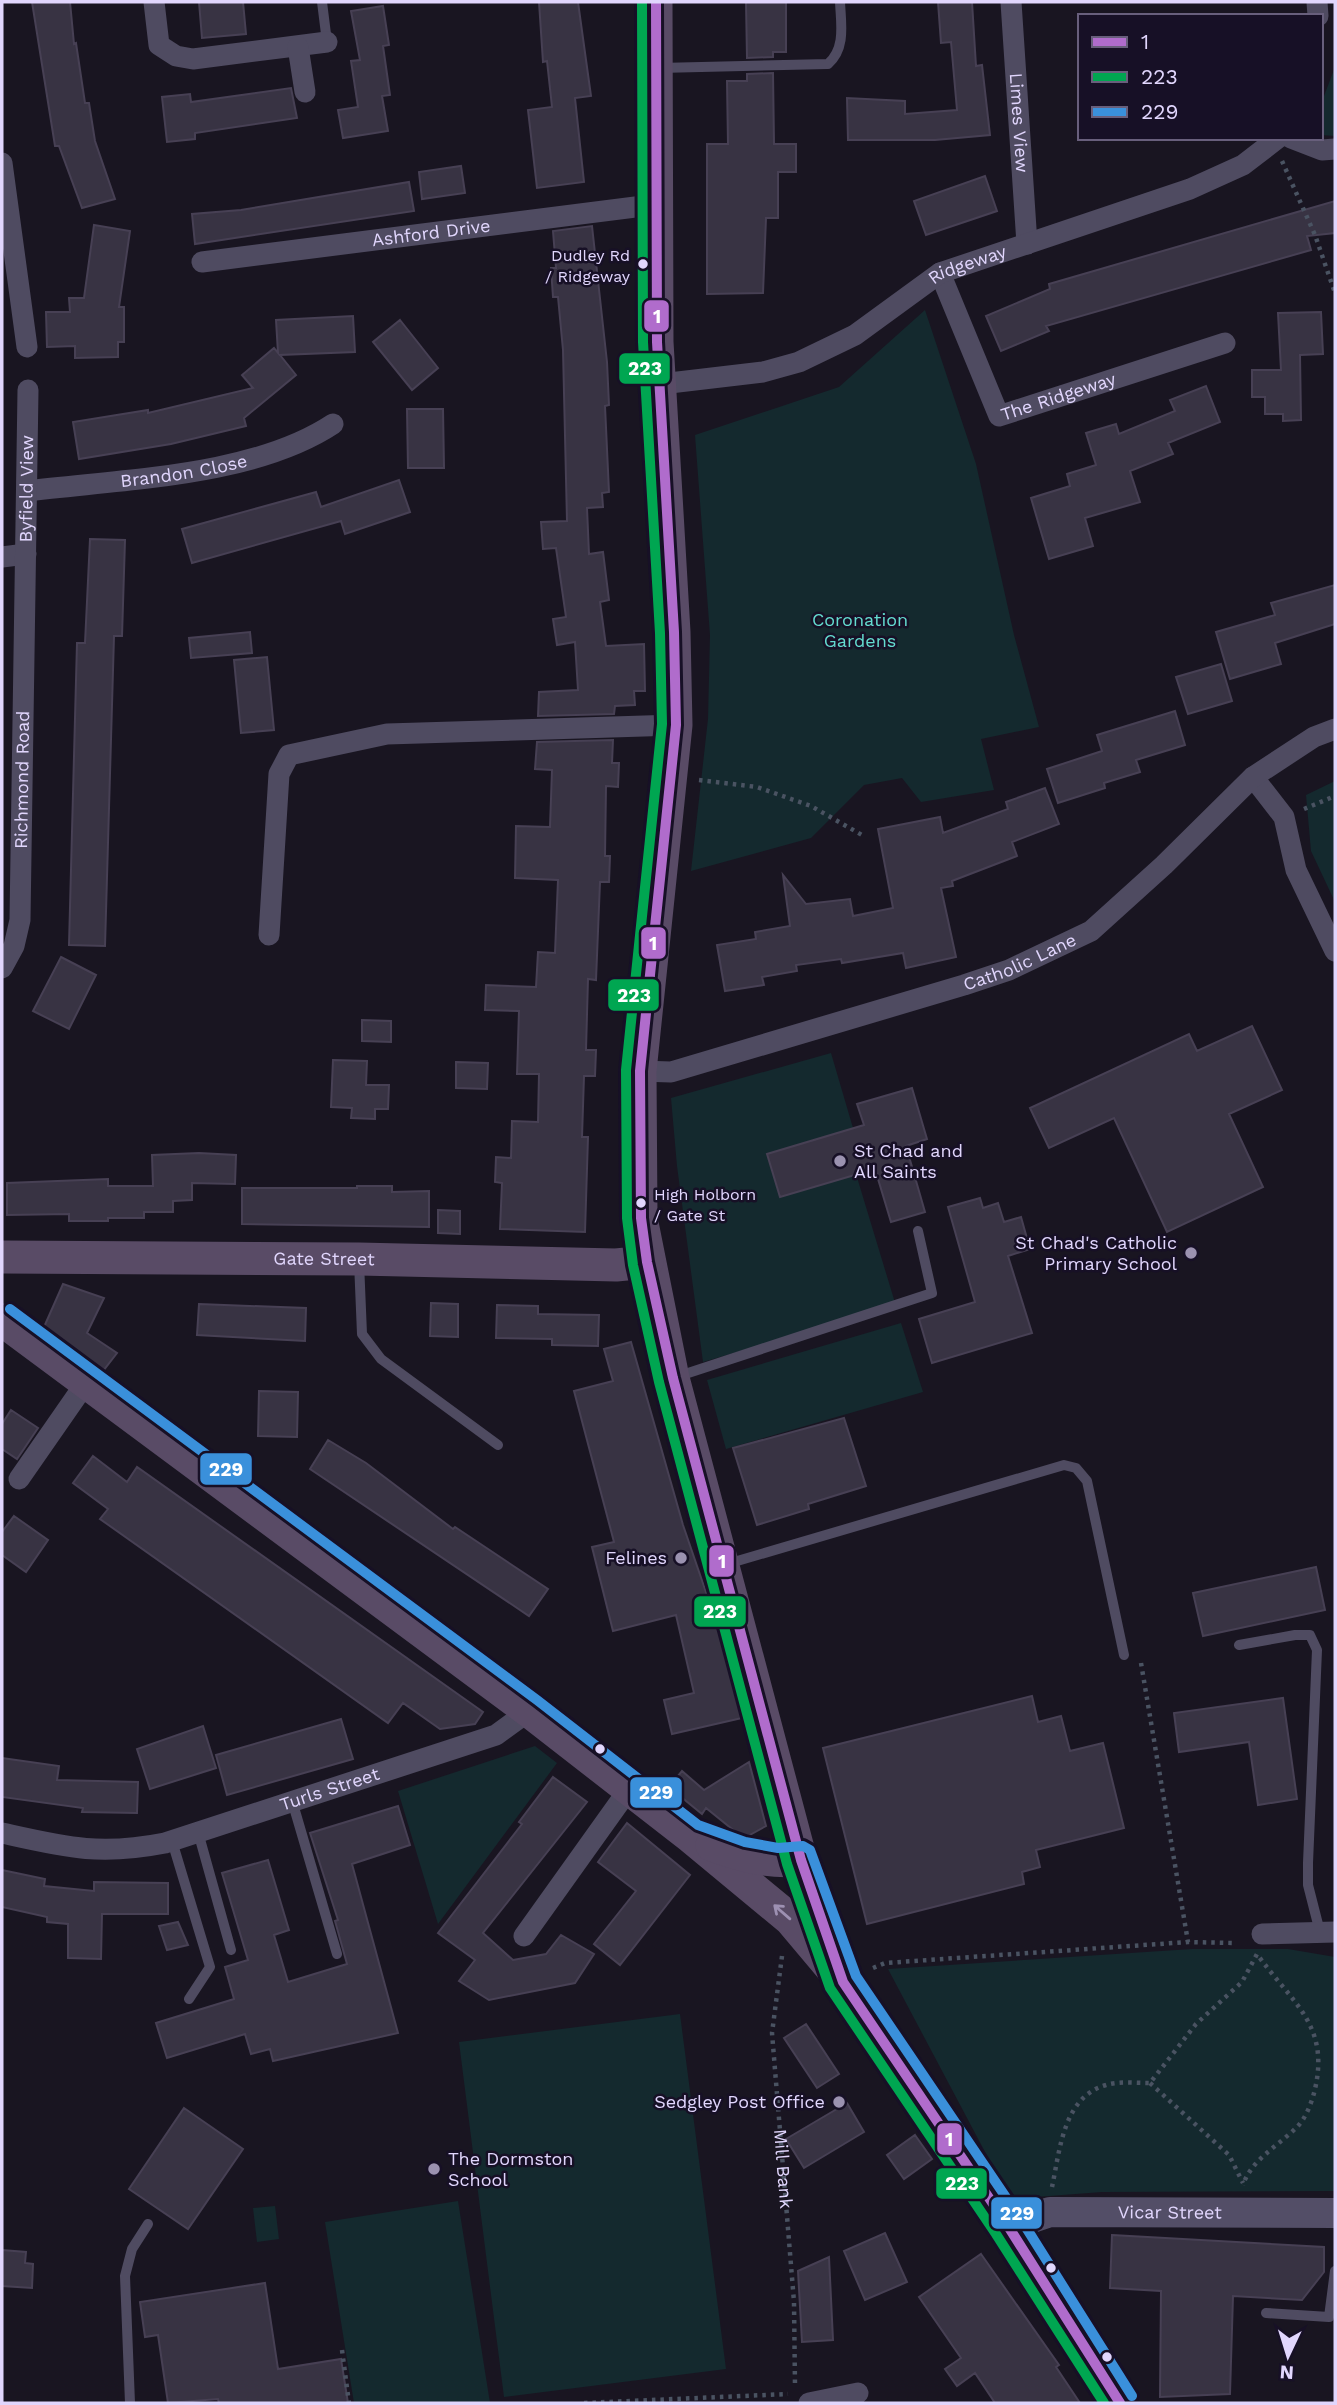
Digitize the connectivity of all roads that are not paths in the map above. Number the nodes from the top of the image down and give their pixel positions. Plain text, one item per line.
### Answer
1 (154, 2) edge
2 (322, 2) edge
3 (656, 2) edge
4 (840, 2) edge
5 (1011, 2) edge
6 (327, 42) joint
7 (298, 47) junction
8 (656, 68) junction
9 (306, 92) dead end
10 (1281, 140) edge
11 (1335, 149) edge
12 (2, 163) edge
13 (659, 204) junction
14 (1027, 244) junction
15 (202, 262) dead end
16 (940, 273) junction
17 (1225, 343) dead end
18 (27, 347) dead end
19 (661, 384) junction
20 (28, 390) dead end
21 (333, 424) dead end
22 (27, 491) junction
23 (26, 554) junction
24 (2, 556) edge
25 (25, 588) joint
26 (676, 725) junction
27 (1335, 729) edge
28 (1253, 777) junction
29 (269, 936) dead end
30 (1335, 951) edge
31 (2, 968) edge
32 (640, 1071) junction
33 (918, 1231) dead end
34 (2, 1257) edge
35 (359, 1259) junction
36 (647, 1262) junction
37 (2, 1320) edge
38 (673, 1378) junction
39 (85, 1384) junction
40 (498, 1445) dead end
41 (19, 1479) dead end
42 (724, 1564) junction
43 (1239, 1645) dead end
44 (1124, 1656) dead end
45 (529, 1711) junction
46 (629, 1789) junction
47 (293, 1804) junction
48 (198, 1832) junction
49 (2, 1833) edge
50 (691, 1837) junction
51 (172, 1841) junction
52 (801, 1860) junction
53 (1328, 1932) edge
54 (1262, 1934) dead end
55 (524, 1936) dead end
56 (231, 1950) dead end
57 (337, 1954) dead end
58 (843, 1982) junction
59 (189, 2000) dead end
60 (1335, 2213) edge
61 (148, 2224) dead end
62 (1008, 2226) junction
63 (1335, 2271) edge
64 (1266, 2313) dead end
65 (858, 2393) dead end
66 (803, 2398) edge
67 (130, 2403) edge
68 (1120, 2403) edge

1 - 7 street
2 - 6 lane
3 - 8 main road
4 - 8 lane
5 - 14 street, Limes View
6 - 7 street
7 - 9 street
8 - 13 main road
10 - 11 street
10 - 14 street, Ridgeway
12 - 18 street
13 - 15 street, Ashford Drive
13 - 19 main road
14 - 16 street, Ridgeway
16 - 17 street, The Ridgeway
16 - 19 street, Ridgeway
19 - 26 main road
20 - 22 street, Byfield View
21 - 22 street, Brandon Close
22 - 23 street, Byfield View
23 - 24 street
23 - 25 street, Byfield View
25 - 31 street, Richmond Road
26 - 29 street
26 - 32 main road
27 - 28 street, Catholic Lane
28 - 30 street
28 - 32 street, Catholic Lane
32 - 36 main road
33 - 38 lane
34 - 35 main road, Gate Street
35 - 36 main road, Gate Street
35 - 40 lane
36 - 38 main road
37 - 39 main road
38 - 42 main road
39 - 41 street
39 - 45 main road
42 - 44 lane
42 - 52 main road
43 - 53 lane
45 - 46 main road
45 - 47 street, Turls Street
46 - 50 main road
46 - 55 street
47 - 48 street, Turls Street
47 - 57 lane
48 - 51 street, Turls Street
48 - 56 lane
49 - 51 street, Turls Street
50 - 52 main road
58 -> 50 main road
51 - 59 lane
52 - 58 main road
53 - 54 street
58 - 62 main road
60 - 62 main road, Vicar Street
61 - 67 lane
62 - 68 main road
63 - 64 lane
65 - 66 street

